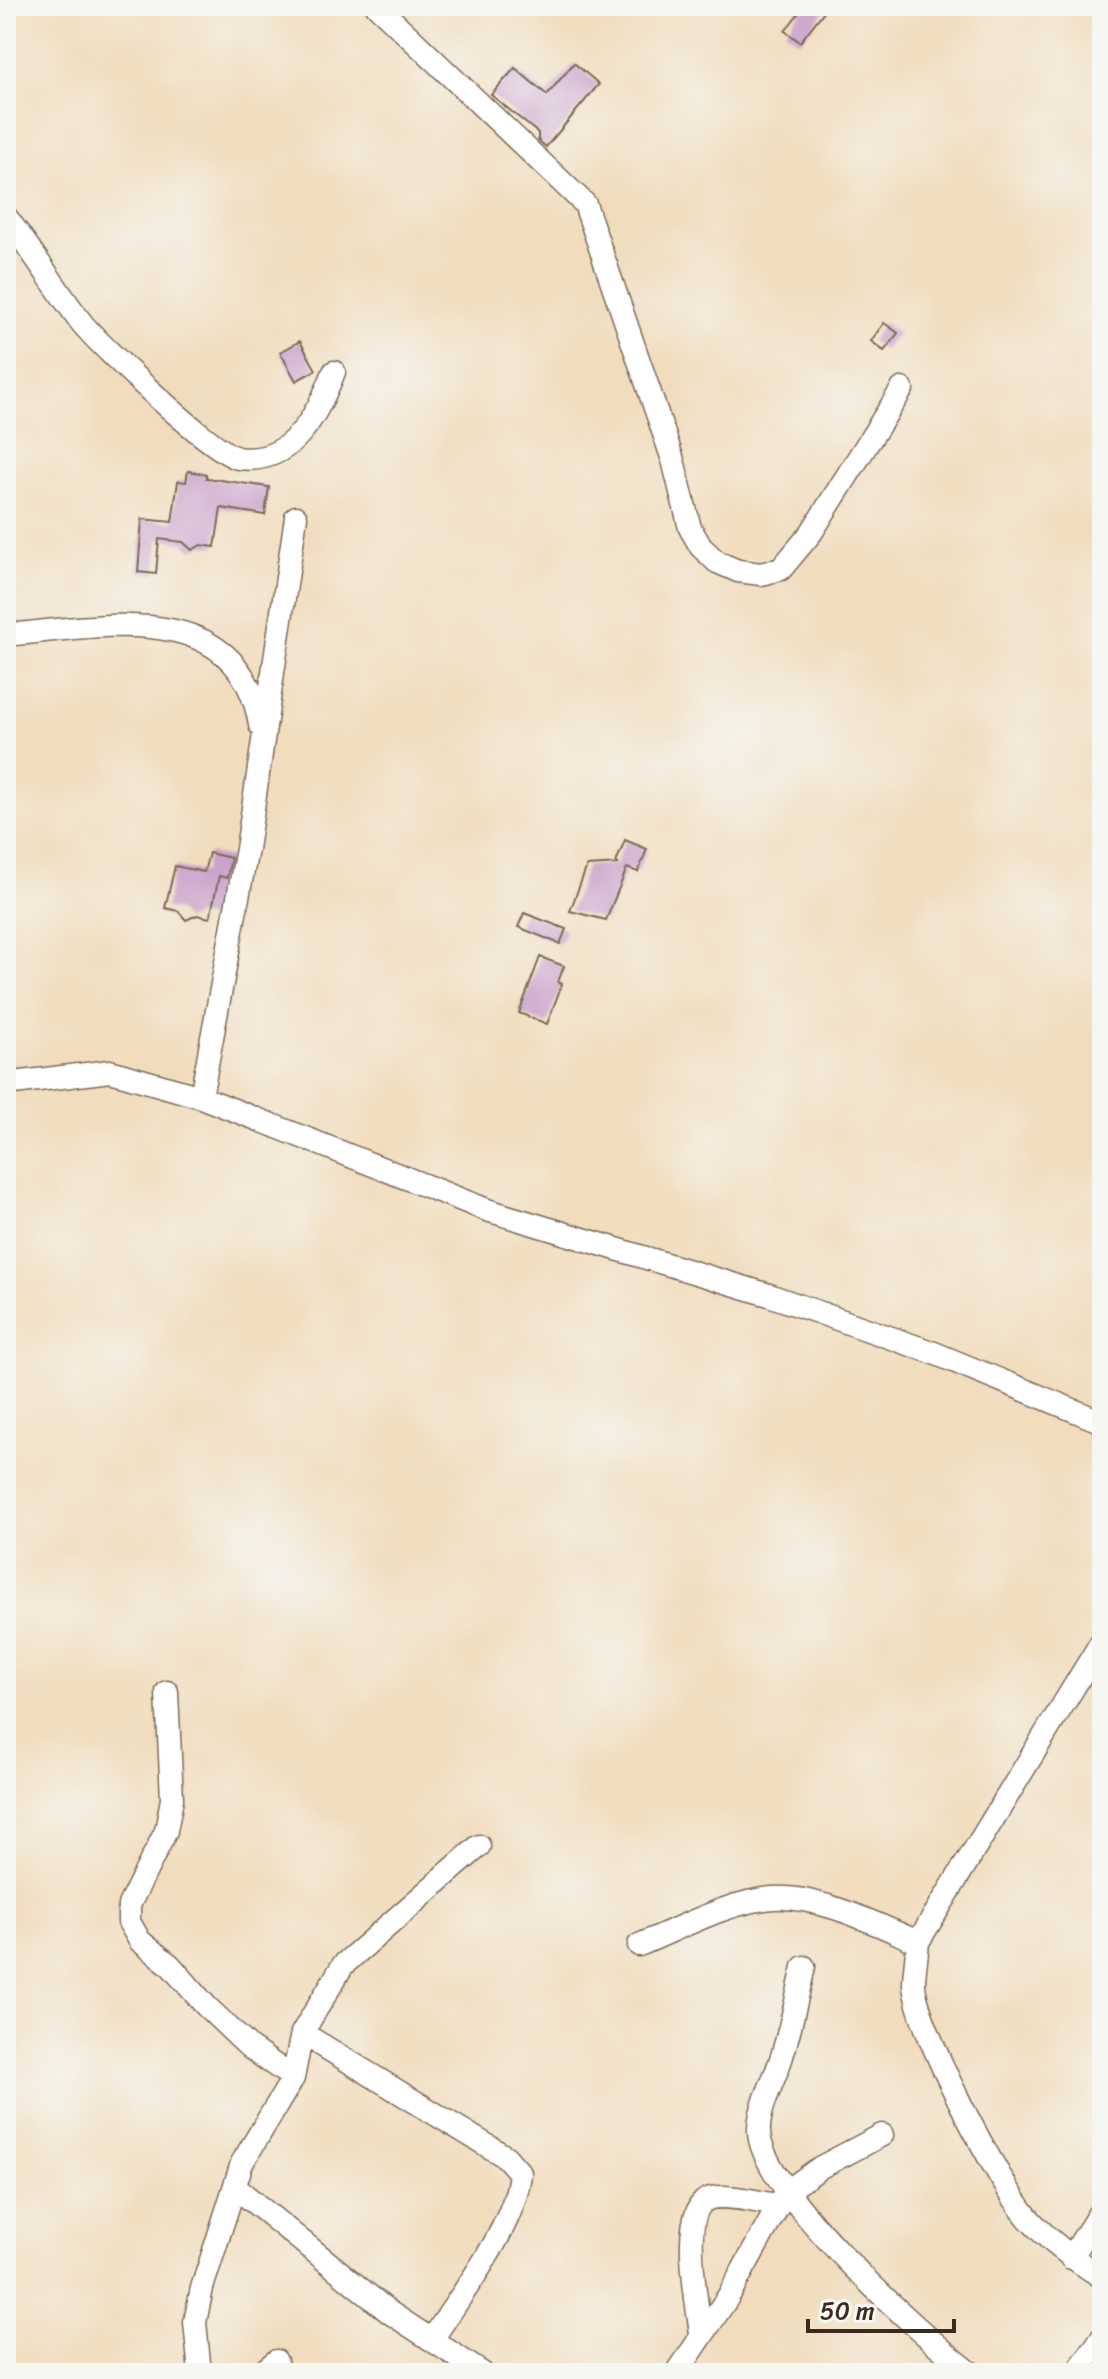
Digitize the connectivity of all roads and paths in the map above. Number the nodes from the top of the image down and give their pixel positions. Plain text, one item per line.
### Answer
1 (377, 6) edge
2 (6, 217) edge
3 (334, 372) dead end
4 (902, 389) dead end
5 (296, 517) dead end
6 (6, 635) edge
7 (262, 738) junction
8 (6, 1084) edge
9 (201, 1097) junction
10 (1102, 1422) edge
11 (1102, 1641) edge
12 (167, 1692) dead end
13 (479, 1846) dead end
14 (918, 1942) junction
15 (639, 1945) dead end
16 (804, 1967) dead end
17 (302, 2033) junction
18 (293, 2078) junction
19 (882, 2135) dead end
20 (235, 2187) junction
21 (782, 2199) junction
22 (1102, 2209) edge
23 (1071, 2258) junction
24 (1102, 2277) edge
25 (701, 2334) junction
26 (1102, 2338) edge
27 (432, 2340) junction
28 (200, 2373) edge
29 (482, 2373) edge
30 (677, 2373) edge
31 (971, 2373) edge
32 (1076, 2373) edge

1 - 4 street
2 - 3 street
5 - 7 street
6 - 7 street
7 - 9 street
8 - 9 street
9 - 10 street
11 - 14 street
12 - 18 street
13 - 17 street
14 - 15 street
14 - 23 street
16 - 21 street
17 - 18 street
17 - 27 street
18 - 20 street
19 - 21 street
20 - 27 street
20 - 28 street
21 - 25 street
21 - 25 street
21 - 31 street
22 - 23 street
23 - 24 street
25 - 30 street
26 - 32 street
27 - 29 street

